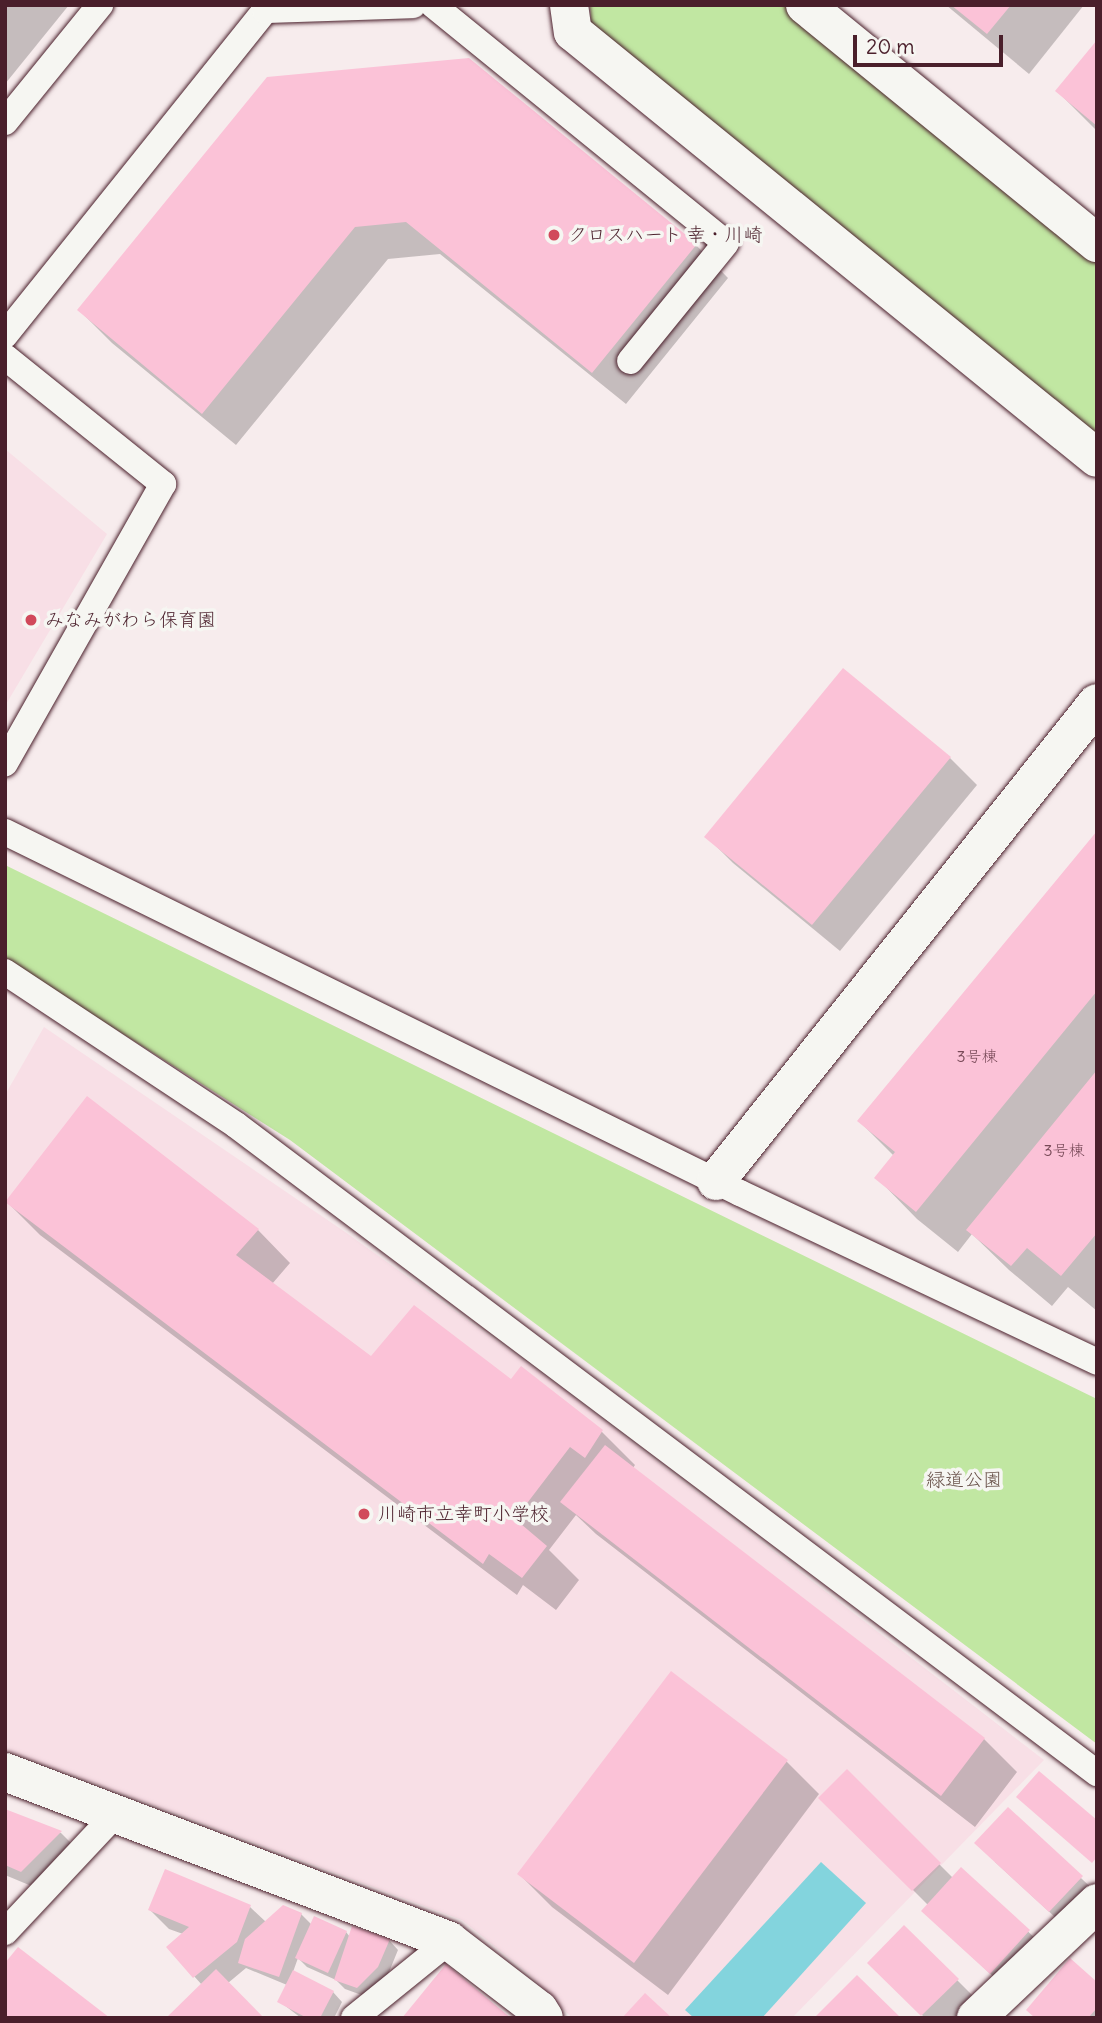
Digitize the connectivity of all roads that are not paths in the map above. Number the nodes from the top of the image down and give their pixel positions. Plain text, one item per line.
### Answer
1 (100, 5) edge
2 (413, 5) edge
3 (433, 5) edge
4 (569, 5) edge
5 (806, 5) edge
6 (5, 122) edge
7 (1097, 243) edge
8 (5, 335) edge
9 (5, 357) edge
10 (630, 361) dead end
11 (1097, 458) edge
12 (1097, 703) edge
13 (5, 763) edge
14 (5, 832) edge
15 (5, 972) edge
16 (716, 1181) junction
17 (1097, 1362) edge
18 (5, 1772) edge
19 (1097, 1773) edge
20 (116, 1814) junction
21 (1097, 1903) edge
22 (5, 1932) edge
23 (449, 1941) junction
24 (354, 2018) edge
25 (544, 2018) edge
26 (976, 2018) edge

1 - 6 lane
2 - 8 lane
3 - 10 lane
4 - 11 street
5 - 7 street
9 - 13 lane
12 - 16 street
14 - 16 lane
15 - 19 lane
16 - 17 lane
18 - 20 street
20 - 22 lane
20 - 23 street
21 - 26 street
23 - 24 lane
23 - 25 street

